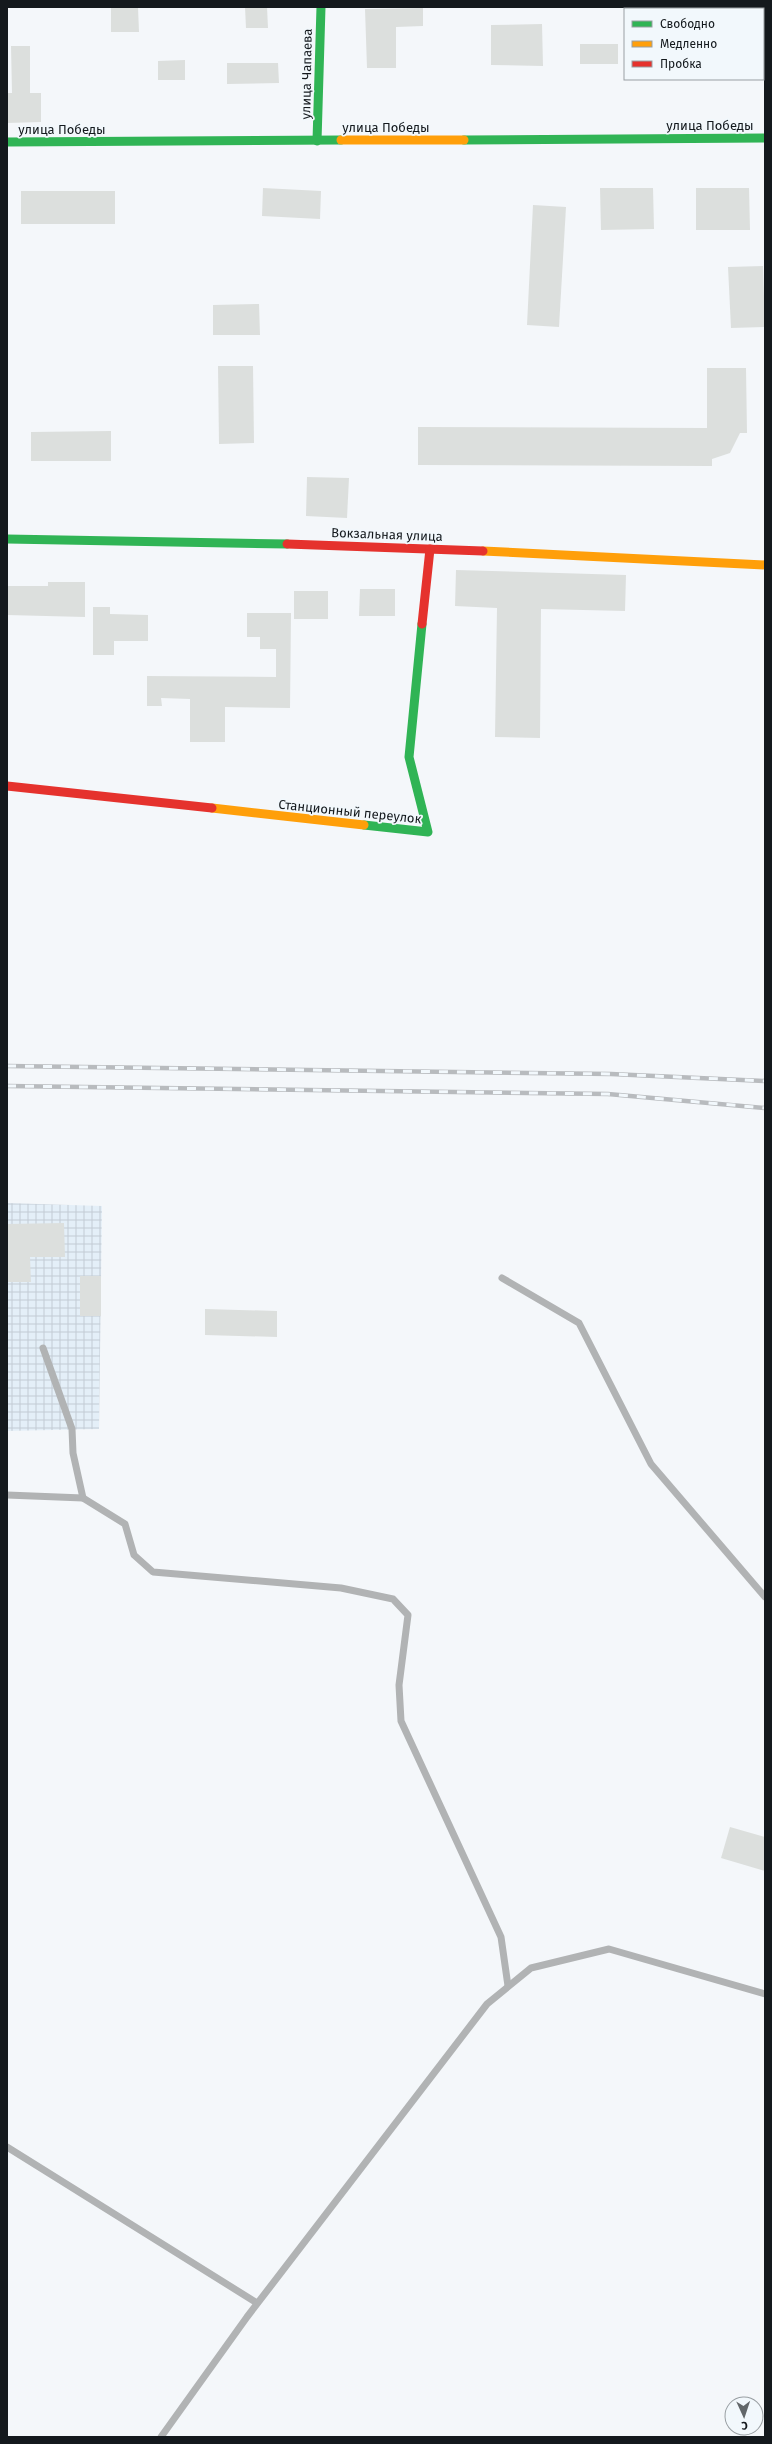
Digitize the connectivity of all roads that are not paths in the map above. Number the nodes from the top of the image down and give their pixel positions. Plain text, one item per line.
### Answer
1 (320, 7) edge
2 (765, 138) edge
3 (317, 141) junction
4 (7, 142) edge
5 (7, 539) edge
6 (430, 549) junction
7 (765, 566) edge
8 (7, 786) edge
9 (502, 1278) dead end
10 (43, 1348) dead end
11 (7, 1495) edge
12 (83, 1498) junction
13 (765, 1597) edge
14 (508, 1986) junction
15 (765, 1994) edge
16 (7, 2147) edge
17 (257, 2303) junction
18 (161, 2437) edge

1 - 3 street, улица Чапаева
2 - 3 street, улица Победы
3 - 4 street, улица Победы
5 - 6 street, Вокзальная улица
6 - 7 street, Вокзальная улица
6 - 8 street, Станционный переулок
9 - 13 lane
10 - 12 lane
11 - 12 lane
12 - 14 lane
14 - 15 lane
14 - 17 lane
16 - 17 lane
17 - 18 lane

